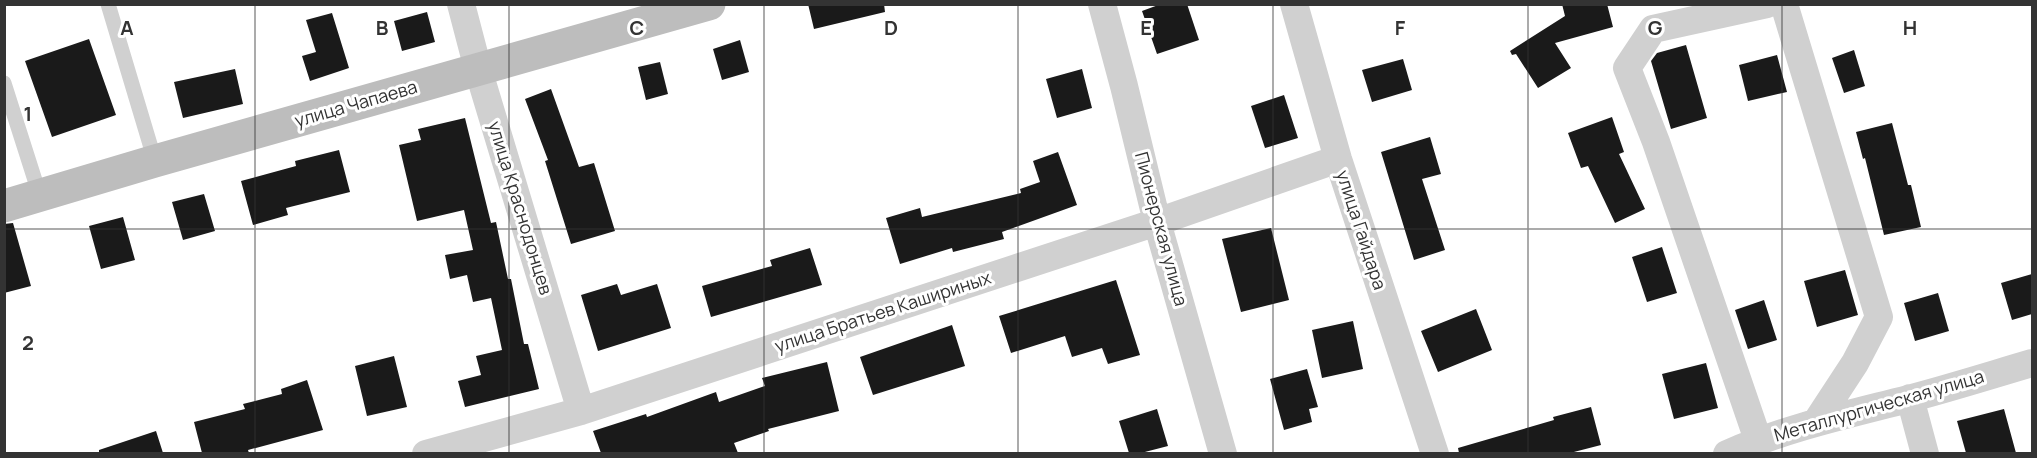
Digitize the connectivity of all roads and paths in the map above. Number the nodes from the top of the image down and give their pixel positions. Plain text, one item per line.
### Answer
1 (108, 4) edge
2 (461, 4) edge
3 (709, 4) edge
4 (1102, 4) edge
5 (1294, 4) edge
6 (1767, 4) edge
7 (1784, 4) edge
8 (478, 69) junction
9 (4, 83) edge
10 (1338, 159) junction
11 (155, 160) junction
12 (40, 196) junction
13 (4, 206) edge
14 (1157, 222) junction
15 (2032, 363) edge
16 (1910, 398) junction
17 (581, 411) junction
18 (1817, 421) junction
19 (1758, 440) junction
20 (426, 453) edge
21 (1222, 453) edge
22 (1435, 453) edge
23 (1727, 453) edge
24 (1925, 453) edge

1 - 11 lane
2 - 8 street, улица Краснодонцев
3 - 8 street, улица Чапаева
4 - 14 street, Пионерская улица
5 - 10 street, улица Гайдара
6 - 19 street
7 - 18 street
8 - 11 street, улица Чапаева
8 - 17 street, улица Краснодонцев
9 - 12 lane
10 - 14 street, улица Братьев Кашириных
10 - 22 street, улица Гайдара
11 - 12 street, улица Чапаева
12 - 13 street, улица Чапаева
14 - 17 street, улица Братьев Кашириных
14 - 21 street, Пионерская улица
15 - 16 street, Металлургическая улица
16 - 18 street, Металлургическая улица
16 - 24 street
17 - 20 street, улица Братьев Кашириных
18 - 19 street, Металлургическая улица
19 - 23 street, Металлургическая улица

